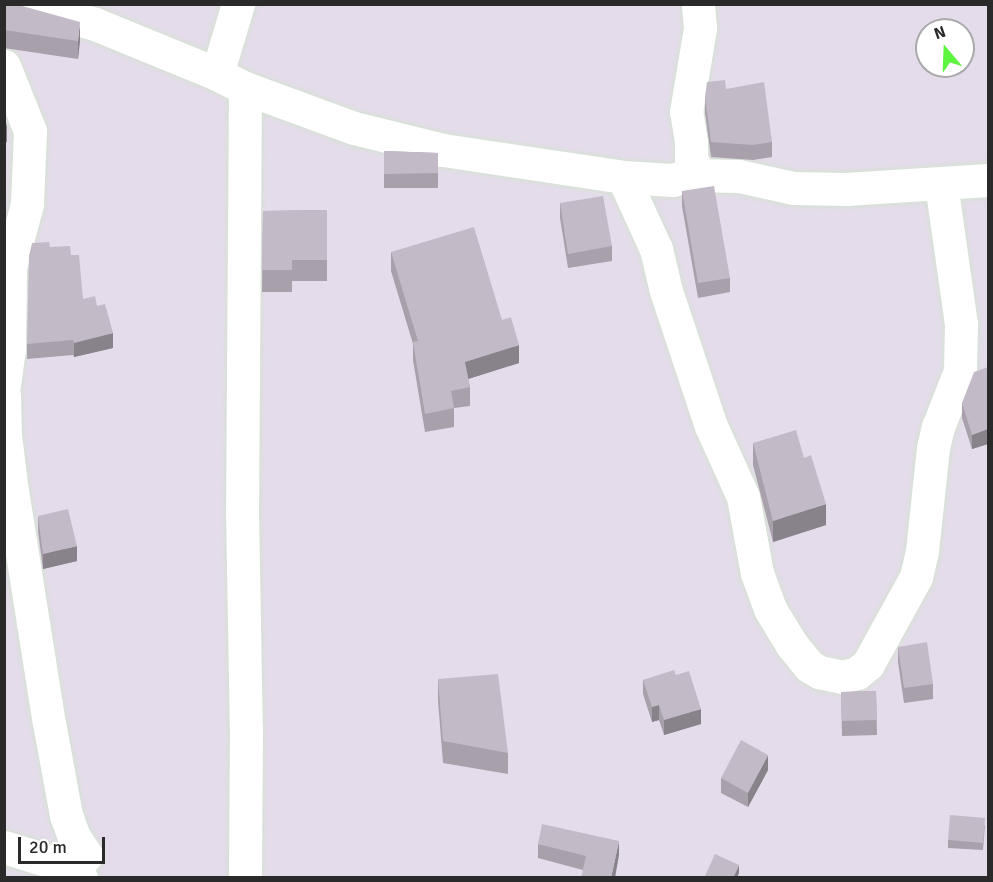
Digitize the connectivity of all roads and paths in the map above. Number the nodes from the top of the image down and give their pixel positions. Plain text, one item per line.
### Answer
1 (20, 4) edge
2 (238, 4) edge
3 (698, 4) edge
4 (4, 66) edge
5 (231, 81) junction
6 (687, 175) junction
7 (623, 177) junction
8 (988, 180) edge
9 (941, 184) junction
10 (4, 386) edge
11 (4, 395) edge
12 (4, 847) edge
13 (78, 873) edge
14 (245, 878) edge

1 - 5 street
2 - 5 street
3 - 6 street
4 - 10 street
5 - 7 street
5 - 14 street
6 - 7 street
6 - 9 street
7 - 9 street
8 - 9 street
11 - 13 street
12 - 13 street

